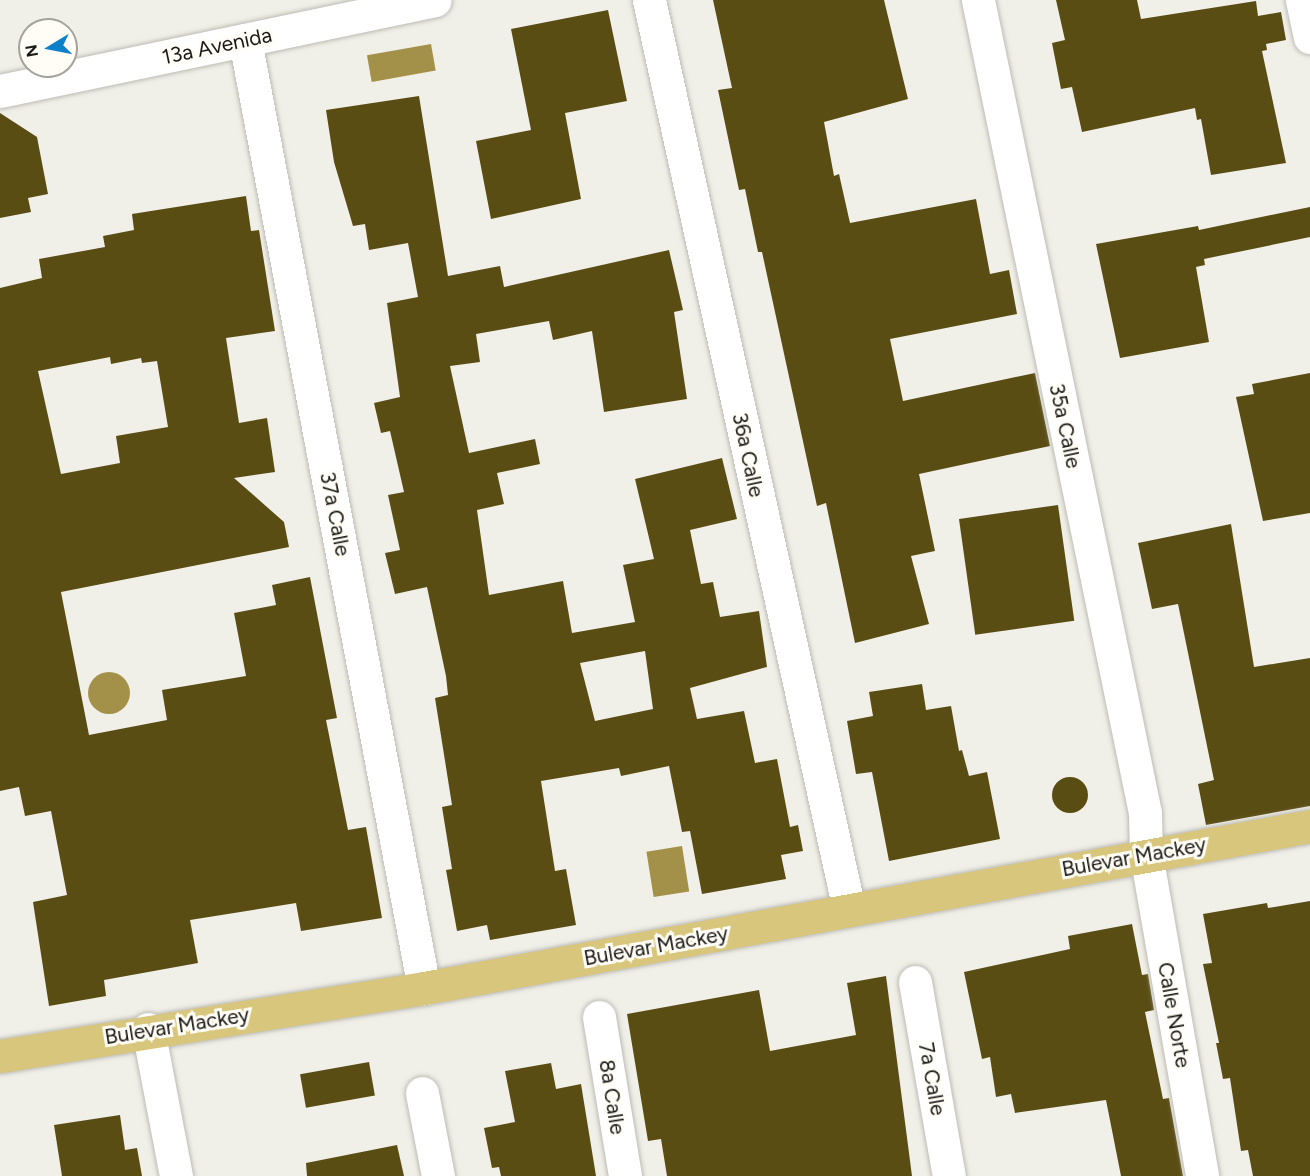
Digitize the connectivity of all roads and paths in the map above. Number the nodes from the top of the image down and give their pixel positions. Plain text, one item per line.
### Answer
1 (435, 0) edge
2 (649, 0) edge
3 (978, 0) edge
4 (1302, 0) edge
5 (1310, 37) edge
6 (244, 40) junction
7 (0, 91) edge
8 (1310, 826) edge
9 (1146, 854) junction
10 (849, 910) junction
11 (915, 982) dead end
12 (424, 988) junction
13 (599, 1017) dead end
14 (148, 1029) junction
15 (0, 1056) edge
16 (422, 1092) dead end
17 (176, 1176) edge
18 (438, 1176) edge
19 (625, 1176) edge
20 (949, 1176) edge
21 (1202, 1176) edge

1 - 6 street, 13a Avenida
2 - 10 street, 36a Calle
3 - 9 street, 35a Calle
4 - 5 street
6 - 7 street, 13a Avenida
6 - 12 street, 37a Calle
8 - 9 main road, Bulevar Mackey
9 - 10 main road, Bulevar Mackey
9 - 21 street, Calle Norte
10 - 12 main road, Bulevar Mackey
11 - 20 street, 7a Calle
12 - 14 main road, Bulevar Mackey
13 - 19 street, 8a Calle
14 - 15 main road, Bulevar Mackey
14 - 17 street
16 - 18 street

